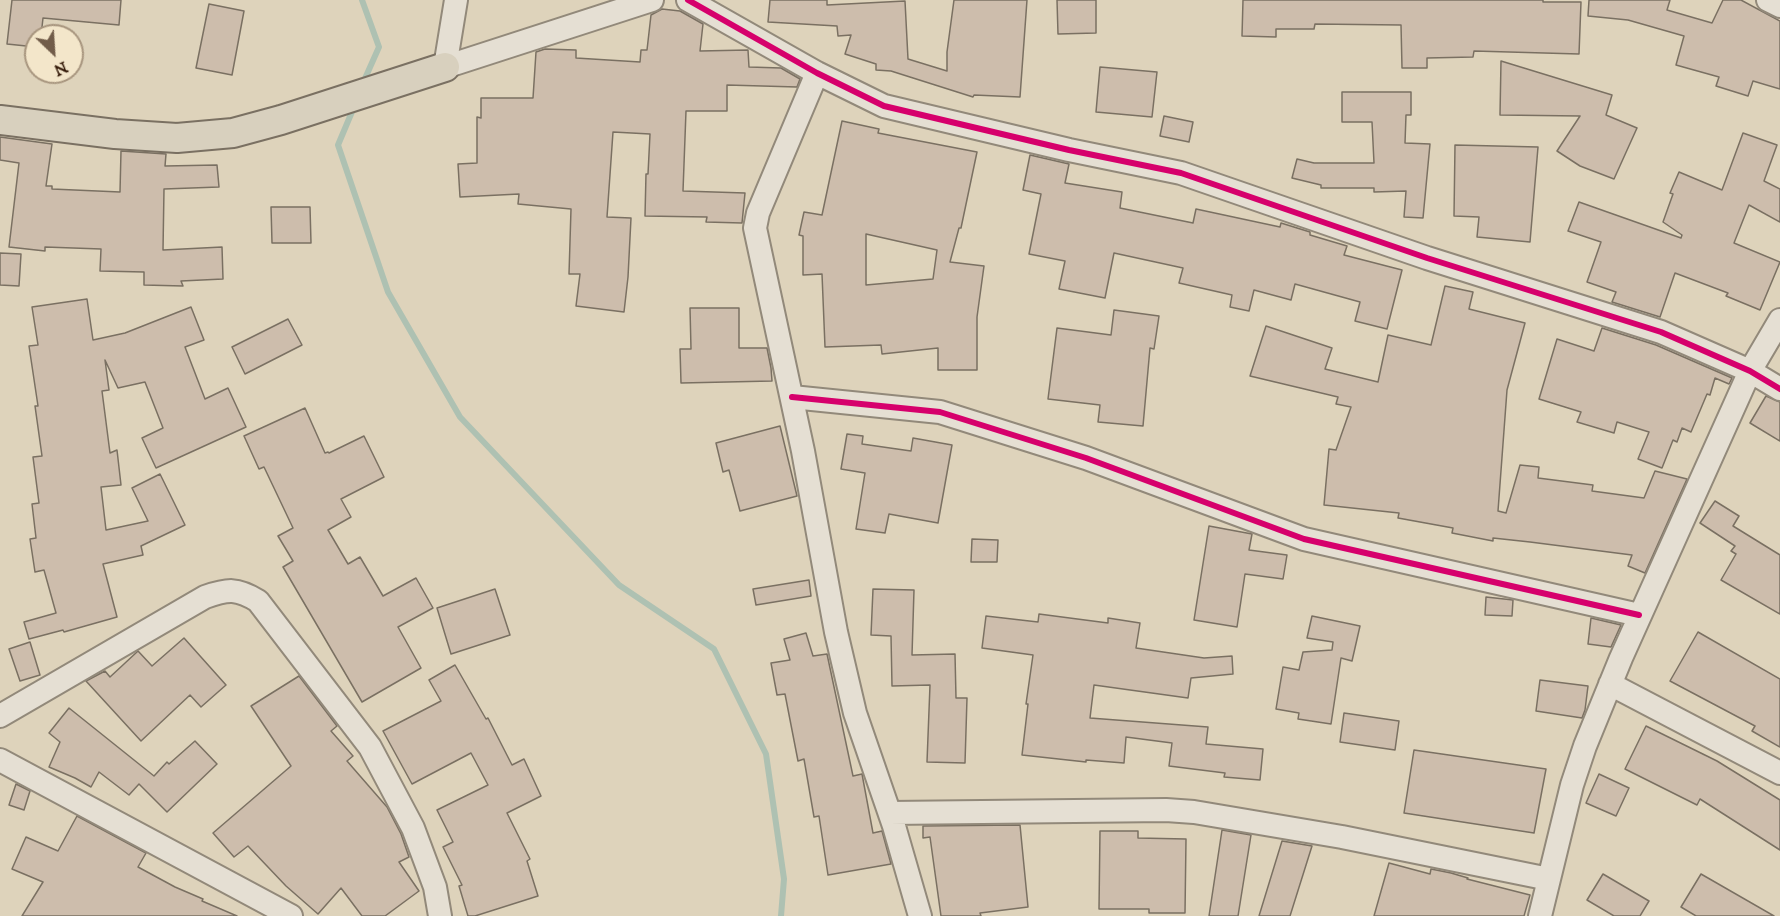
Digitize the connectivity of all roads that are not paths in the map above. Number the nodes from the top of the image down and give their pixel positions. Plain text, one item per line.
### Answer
1 (456, 0) edge
2 (651, 0) edge
3 (688, 0) edge
4 (1768, 0) edge
5 (1780, 6) edge
6 (445, 67) junction
7 (817, 73) junction
8 (0, 120) edge
9 (1780, 320) edge
10 (1750, 371) junction
11 (1780, 389) edge
12 (792, 397) junction
13 (1639, 615) junction
14 (1610, 684) junction
15 (0, 696) edge
16 (0, 716) edge
17 (0, 726) edge
18 (0, 760) edge
19 (1780, 773) edge
20 (890, 813) junction
21 (1549, 879) junction
22 (291, 916) edge
23 (440, 916) edge
24 (920, 916) edge
25 (1540, 916) edge

1 - 6 street
2 - 6 street
3 - 7 street
4 - 5 street
6 - 8 main road
7 - 10 street
7 - 12 street
9 - 10 street
10 - 11 street
10 - 13 street
12 - 13 street
12 - 20 street
13 - 14 street
14 - 19 street
14 - 21 street
15 - 16 street
16 - 17 street
16 - 23 street
18 - 22 street
20 - 21 street
20 - 24 street
21 - 25 street

